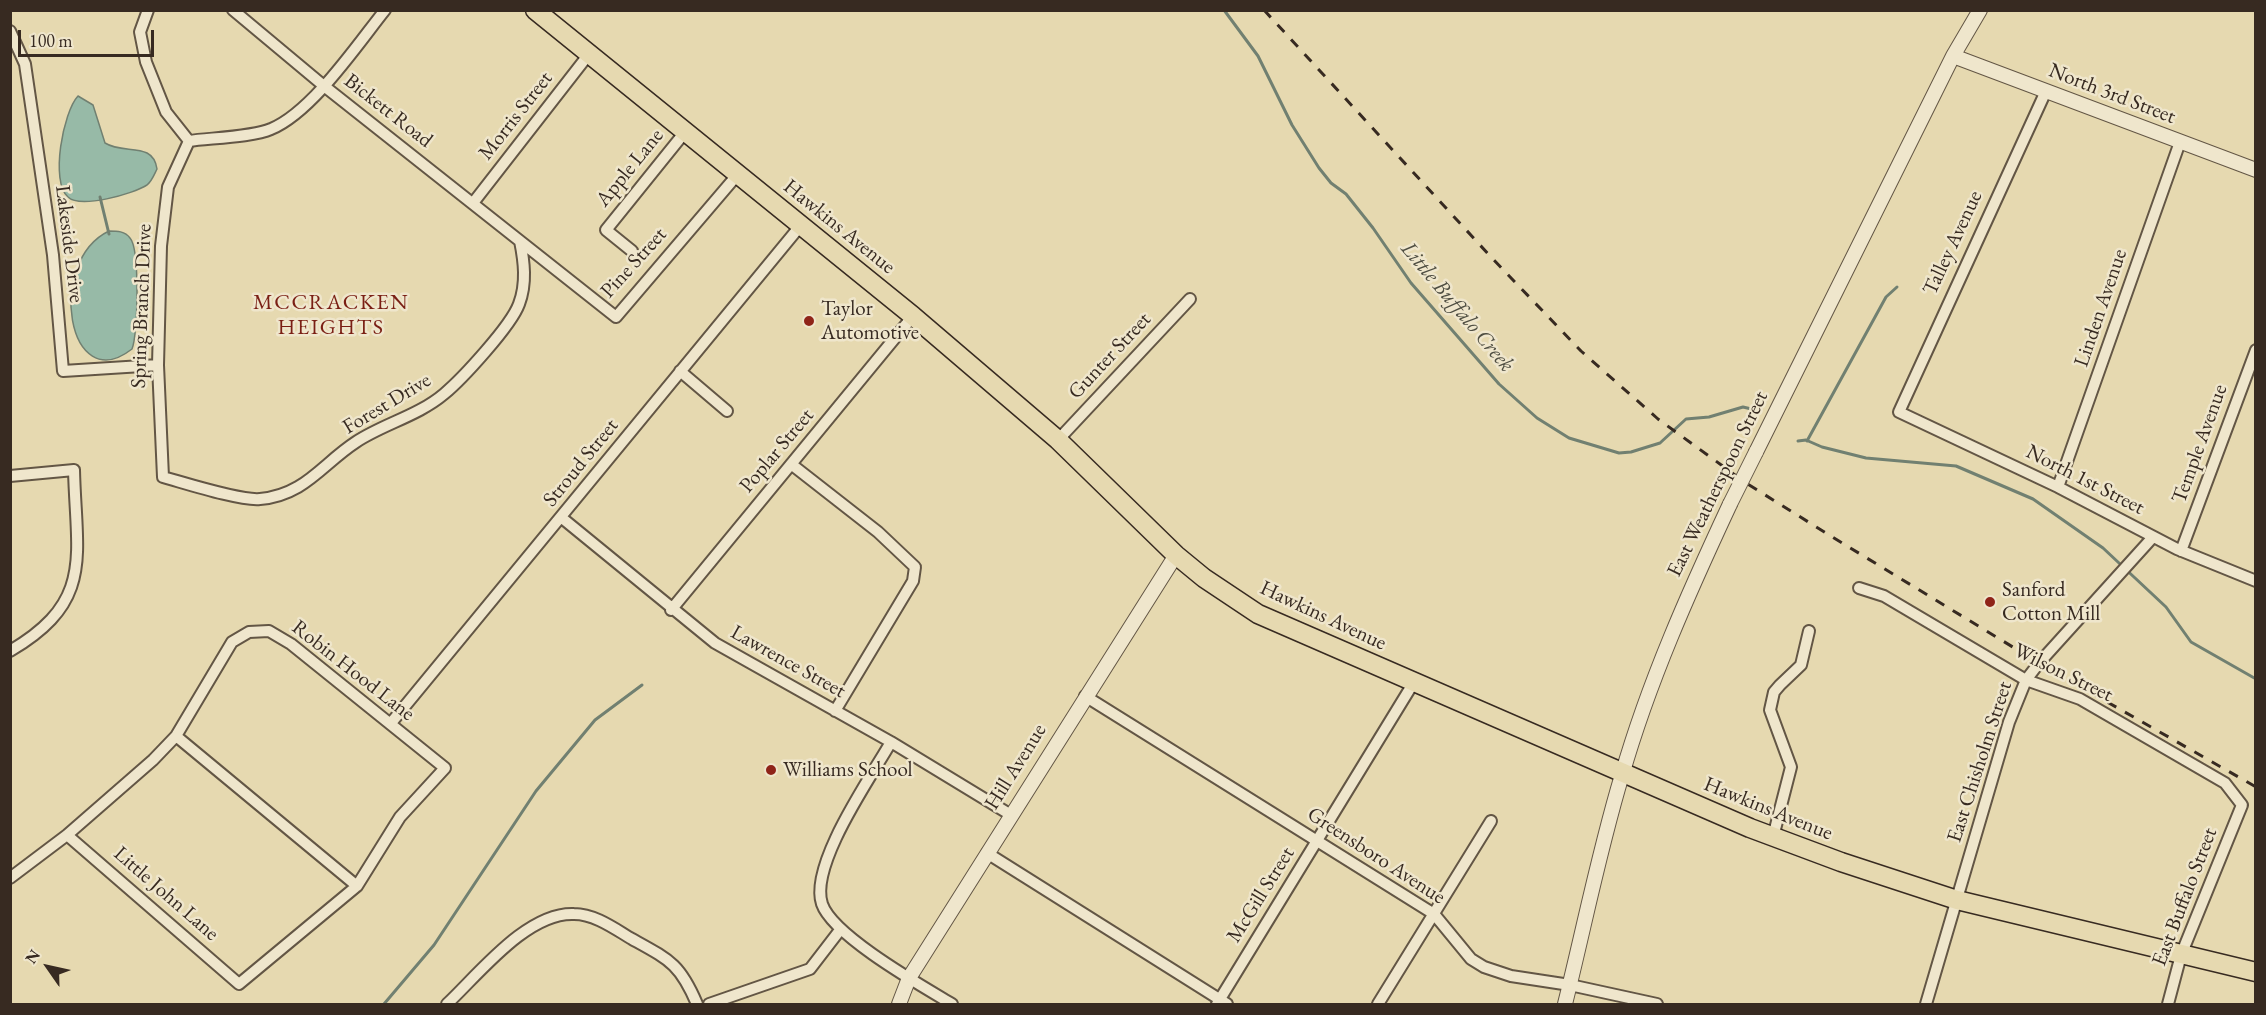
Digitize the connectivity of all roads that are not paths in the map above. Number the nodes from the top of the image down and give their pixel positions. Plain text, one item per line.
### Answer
1 (148, 10) edge
2 (233, 10) edge
3 (385, 10) edge
4 (535, 10) edge
5 (1980, 10) edge
6 (10, 31) edge
7 (590, 54) junction
8 (1953, 56) junction
9 (324, 86) junction
10 (2046, 92) junction
11 (685, 132) junction
12 (189, 141) junction
13 (2180, 142) junction
14 (2256, 170) edge
15 (738, 174) junction
16 (473, 203) junction
17 (801, 225) junction
18 (520, 241) junction
19 (632, 251) dead end
20 (1190, 299) dead end
21 (913, 316) junction
22 (2256, 350) edge
23 (158, 365) junction
24 (680, 371) junction
25 (727, 411) dead end
26 (1899, 412) joint
27 (1058, 440) junction
28 (791, 464) junction
29 (10, 476) edge
30 (163, 477) joint
31 (2058, 486) junction
32 (562, 518) junction
33 (2153, 537) junction
34 (2181, 551) junction
35 (1176, 555) junction
36 (2256, 581) edge
37 (1859, 588) dead end
38 (671, 610) junction
39 (1809, 631) dead end
40 (10, 651) edge
41 (2026, 680) junction
42 (1414, 682) junction
43 (1085, 696) junction
44 (835, 711) junction
45 (391, 723) junction
46 (176, 736) junction
47 (891, 742) junction
48 (1622, 772) junction
49 (2242, 805) joint
50 (1011, 815) junction
51 (1491, 820) dead end
52 (67, 835) junction
53 (1773, 837) junction
54 (1318, 840) junction
55 (987, 853) junction
56 (10, 878) edge
57 (357, 886) junction
58 (1957, 900) junction
59 (1434, 914) junction
60 (840, 930) junction
61 (2181, 954) junction
62 (2256, 972) edge
63 (909, 978) junction
64 (1570, 985) junction
65 (740, 999) edge
66 (1221, 1003) edge
67 (447, 1005) edge
68 (697, 1005) edge
69 (709, 1005) edge
70 (899, 1005) edge
71 (952, 1005) edge
72 (1378, 1005) edge
73 (1565, 1005) edge
74 (1656, 1005) edge
75 (1926, 1005) edge
76 (2168, 1005) edge

1 - 12 street
2 - 9 street, Bickett Road
3 - 9 street
4 - 7 main road, Hawkins Avenue
5 - 8 street, East Weatherspoon Street
6 - 23 street, Lakeside Drive
7 - 11 main road, Hawkins Avenue
7 - 16 street, Morris Street
8 - 10 street, North 3rd Street
8 - 48 street, East Weatherspoon Street, bridge
9 - 12 street
9 - 16 street, Bickett Road
10 - 13 street, North 3rd Street
10 - 26 street, Talley Avenue
11 - 15 main road, Hawkins Avenue
11 - 19 street, Apple Lane
12 - 23 street, Spring Branch Drive
13 - 14 street, North 3rd Street
13 - 31 street, Linden Avenue
15 - 17 main road, Hawkins Avenue
15 - 18 street, Pine Street
16 - 18 street, Bickett Road
17 - 21 main road, Hawkins Avenue
17 - 24 street, Stroud Street
18 - 30 street, Forest Drive
20 - 27 street, Gunter Street
21 - 27 main road, Hawkins Avenue
21 - 28 street, Poplar Street
22 - 34 street, Temple Avenue
23 - 30 street, Spring Branch Drive
24 - 25 street
24 - 32 street, Stroud Street
26 - 31 street, North 1st Street
27 - 35 main road, Hawkins Avenue
28 - 38 street, Poplar Street
28 - 44 street
29 - 40 street
31 - 33 street, North 1st Street
32 - 38 street, Lawrence Street
32 - 45 street, Stroud Street
33 - 34 street, North 1st Street
33 - 41 street, East Chisholm Street
34 - 36 street, North 1st Street
35 - 42 main road, Hawkins Avenue
35 - 43 street, Hill Avenue
37 - 41 street, Wilson Street
38 - 44 street, Lawrence Street
39 - 53 street
41 - 49 street, Wilson Street
41 - 58 street, East Chisholm Street
42 - 48 main road, Hawkins Avenue
42 - 54 street, McGill Street
43 - 50 street, Hill Avenue
43 - 54 street, Greensboro Avenue
44 - 47 street, Lawrence Street
45 - 46 street, Robin Hood Lane
45 - 57 street, Robin Hood Lane
46 - 52 street, Robin Hood Lane
46 - 57 street
47 - 50 street, Lawrence Street
47 - 60 street
48 - 53 main road, Hawkins Avenue
48 - 64 street, East Weatherspoon Street
49 - 61 street, East Buffalo Street
50 - 55 street, Hill Avenue
51 - 59 street
52 - 56 street, Robin Hood Lane
52 - 57 street, Little John Lane
53 - 58 main road, Hawkins Avenue
54 - 59 street, Greensboro Avenue
54 - 66 street, McGill Street
55 - 63 street, Hill Avenue
55 - 66 street
58 - 61 main road, Hawkins Avenue
58 - 75 street, East Chisholm Street
59 - 64 street, Greensboro Avenue
59 - 72 street
60 - 63 street
60 - 65 street
61 - 62 main road, Hawkins Avenue
61 - 76 street, East Buffalo Street
63 - 70 street, Hill Avenue
63 - 71 street
64 - 73 street, East Weatherspoon Street
64 - 74 street, Greensboro Avenue
65 - 69 street
67 - 68 street

